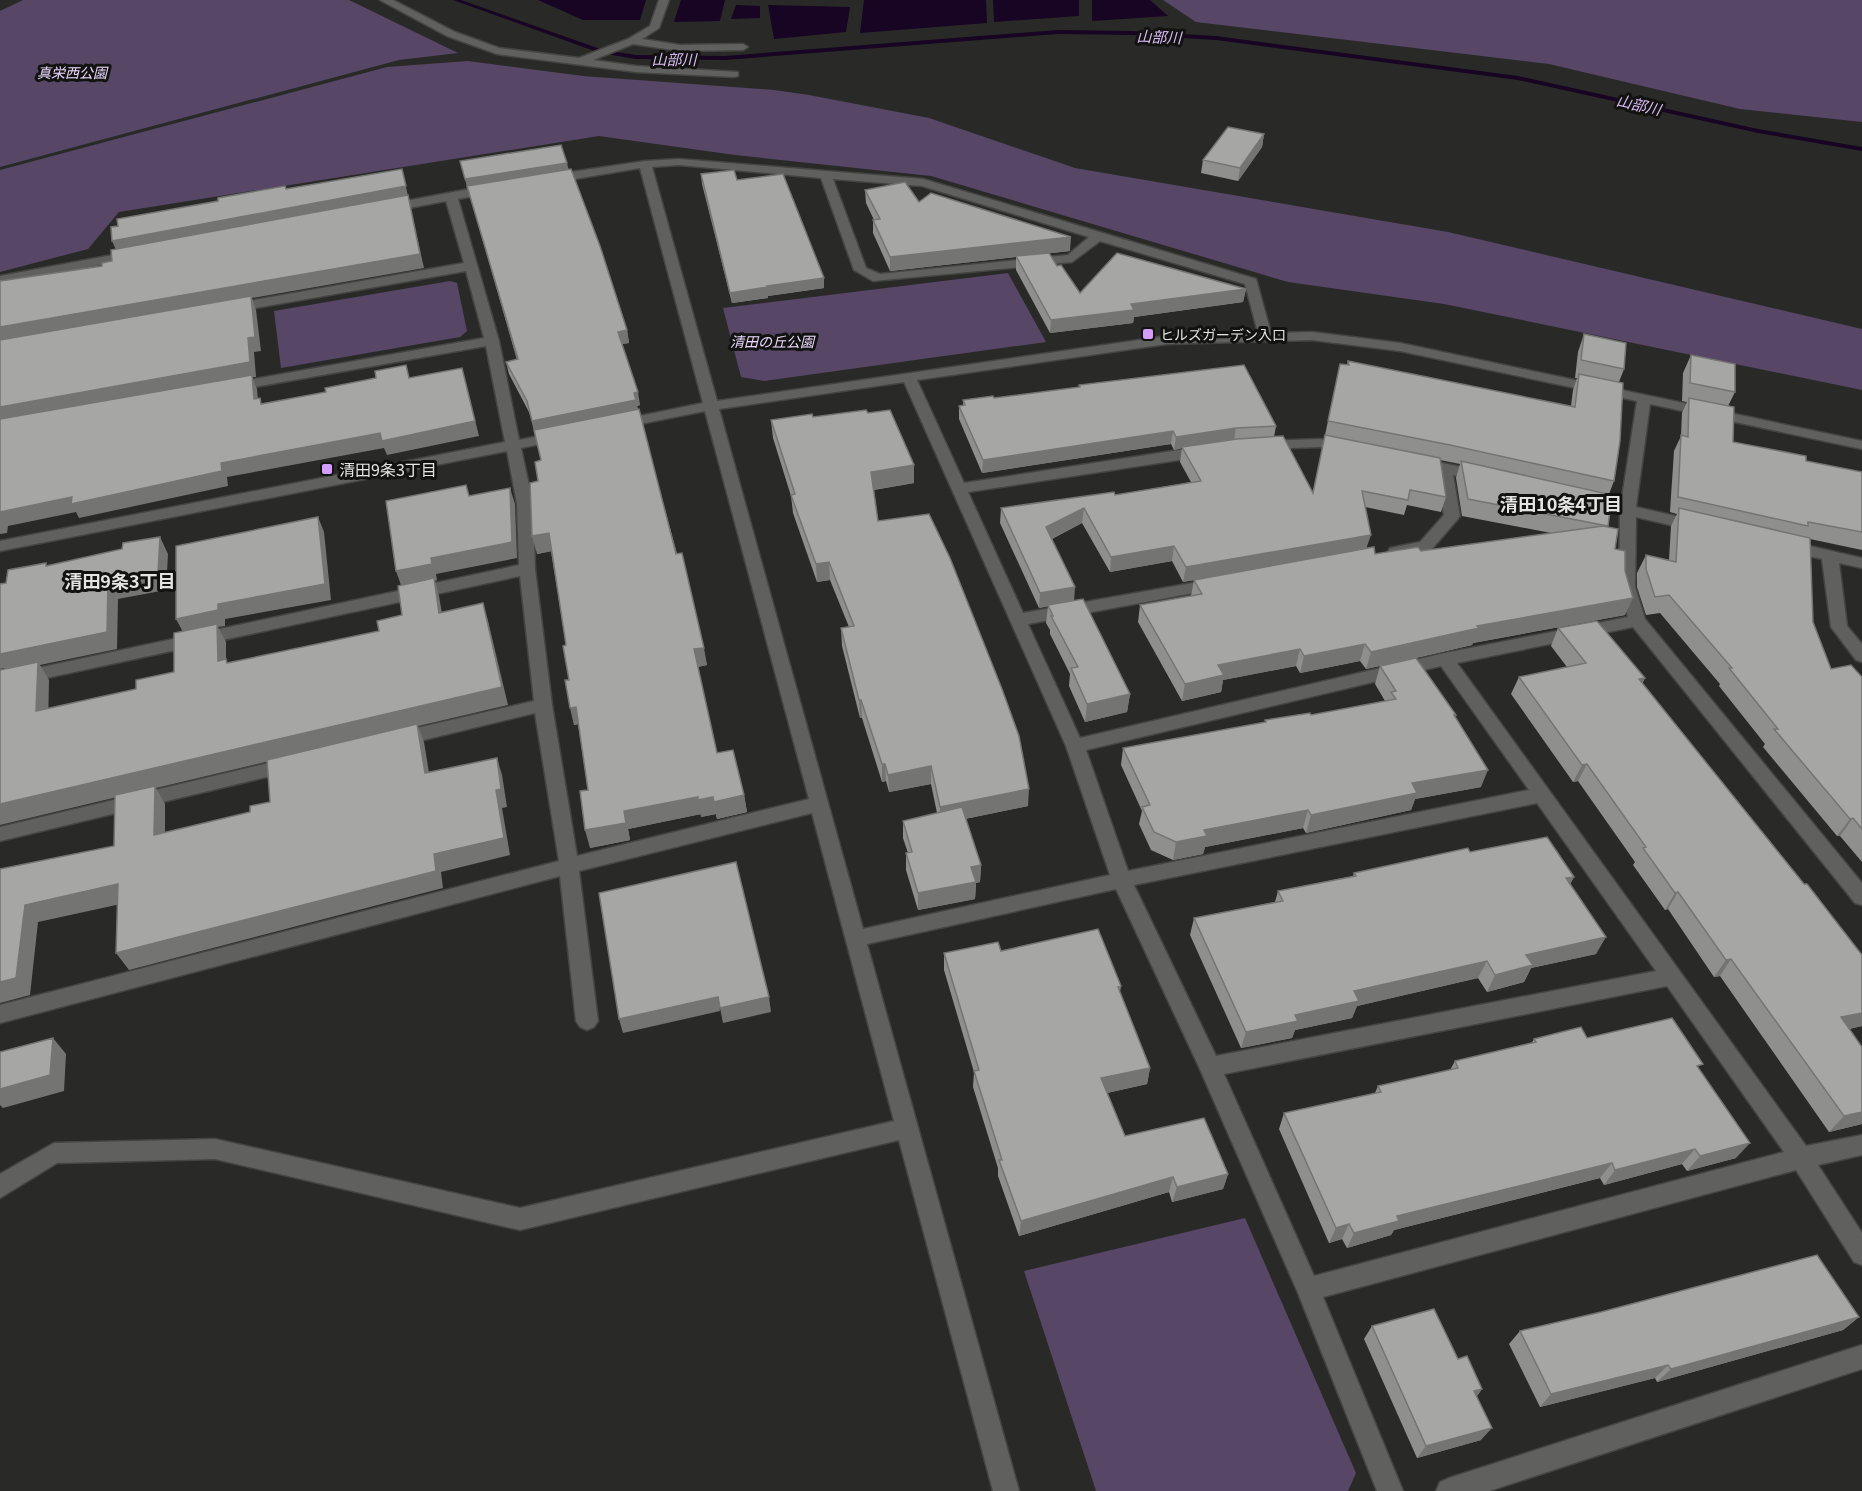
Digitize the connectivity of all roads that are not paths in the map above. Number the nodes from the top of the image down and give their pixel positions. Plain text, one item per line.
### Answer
1 (385, 0) edge
2 (664, 0) edge
3 (628, 42) junction
4 (743, 47) dead end
5 (583, 61) junction
6 (734, 74) dead end
7 (645, 164) junction
8 (825, 173) junction
9 (542, 181) edge
10 (508, 186) edge
11 (451, 196) junction
12 (370, 211) edge
13 (1097, 237) junction
14 (150, 252) edge
15 (470, 266) junction
16 (0, 280) edge
17 (223, 309) edge
18 (1265, 335) junction
19 (492, 341) junction
20 (909, 378) junction
21 (223, 389) edge
22 (1644, 399) junction
23 (711, 406) junction
24 (606, 427) edge
25 (572, 434) edge
26 (513, 445) junction
27 (1862, 445) edge
28 (1245, 446) edge
29 (1222, 448) edge
30 (1360, 451) edge
31 (1402, 460) edge
32 (1444, 468) junction
33 (1490, 479) edge
34 (960, 488) junction
35 (1570, 497) edge
36 (1628, 510) junction
37 (1706, 528) edge
38 (1773, 543) edge
39 (0, 546) edge
40 (1378, 555) edge
41 (1830, 556) junction
42 (1862, 563) edge
43 (527, 569) junction
44 (1228, 582) edge
45 (1019, 620) junction
46 (1637, 621) junction
47 (1862, 656) edge
48 (1445, 659) junction
49 (0, 682) edge
50 (543, 705) junction
51 (381, 743) edge
52 (1075, 746) junction
53 (312, 760) edge
54 (1540, 795) junction
55 (818, 804) junction
56 (0, 834) edge
57 (569, 866) junction
58 (1122, 880) junction
59 (1862, 897) edge
60 (855, 939) junction
61 (1673, 976) junction
62 (0, 1014) edge
63 (587, 1021) dead end
64 (1210, 1067) junction
65 (907, 1128) junction
66 (1862, 1145) edge
67 (1801, 1158) junction
68 (0, 1187) edge
69 (1862, 1254) edge
70 (1308, 1289) junction
71 (1862, 1357) edge
72 (1006, 1491) edge
73 (1390, 1491) edge
74 (1449, 1491) edge

1 - 5 street
2 - 3 street
3 - 4 street
3 - 5 street
5 - 6 street
7 - 8 street
7 - 9 street
7 - 23 street
8 - 13 street
8 - 13 street
10 - 11 street
11 - 12 street
11 - 15 street
13 - 18 street
14 - 16 street
15 - 17 street
15 - 19 street
18 - 20 street
18 - 22 street
19 - 21 street
19 - 26 street
20 - 23 street
20 - 34 street
22 - 27 street
22 - 36 street
23 - 24 street
23 - 55 street
25 - 26 street
26 - 39 street
26 - 43 street
28 - 30 street
29 - 34 street
31 - 32 street
32 - 33 street
32 - 40 street
34 - 45 street
35 - 36 street
36 - 37 street
36 - 46 street
38 - 41 street
41 - 42 street
41 - 47 street
43 - 49 street
43 - 50 street
44 - 45 street
45 - 52 street
46 - 48 street
46 - 59 street
48 - 52 street
48 - 54 street
50 - 51 street
50 - 57 street
52 - 58 street
53 - 56 street
54 - 58 street
54 - 61 street
55 - 57 street
55 - 60 street
57 - 62 street
57 - 63 street
58 - 60 street
58 - 64 street
60 - 65 street
61 - 64 street
61 - 67 street
64 - 70 street
65 - 68 street
65 - 72 street
66 - 67 street
67 - 69 street
67 - 70 street
70 - 73 street
71 - 74 street

